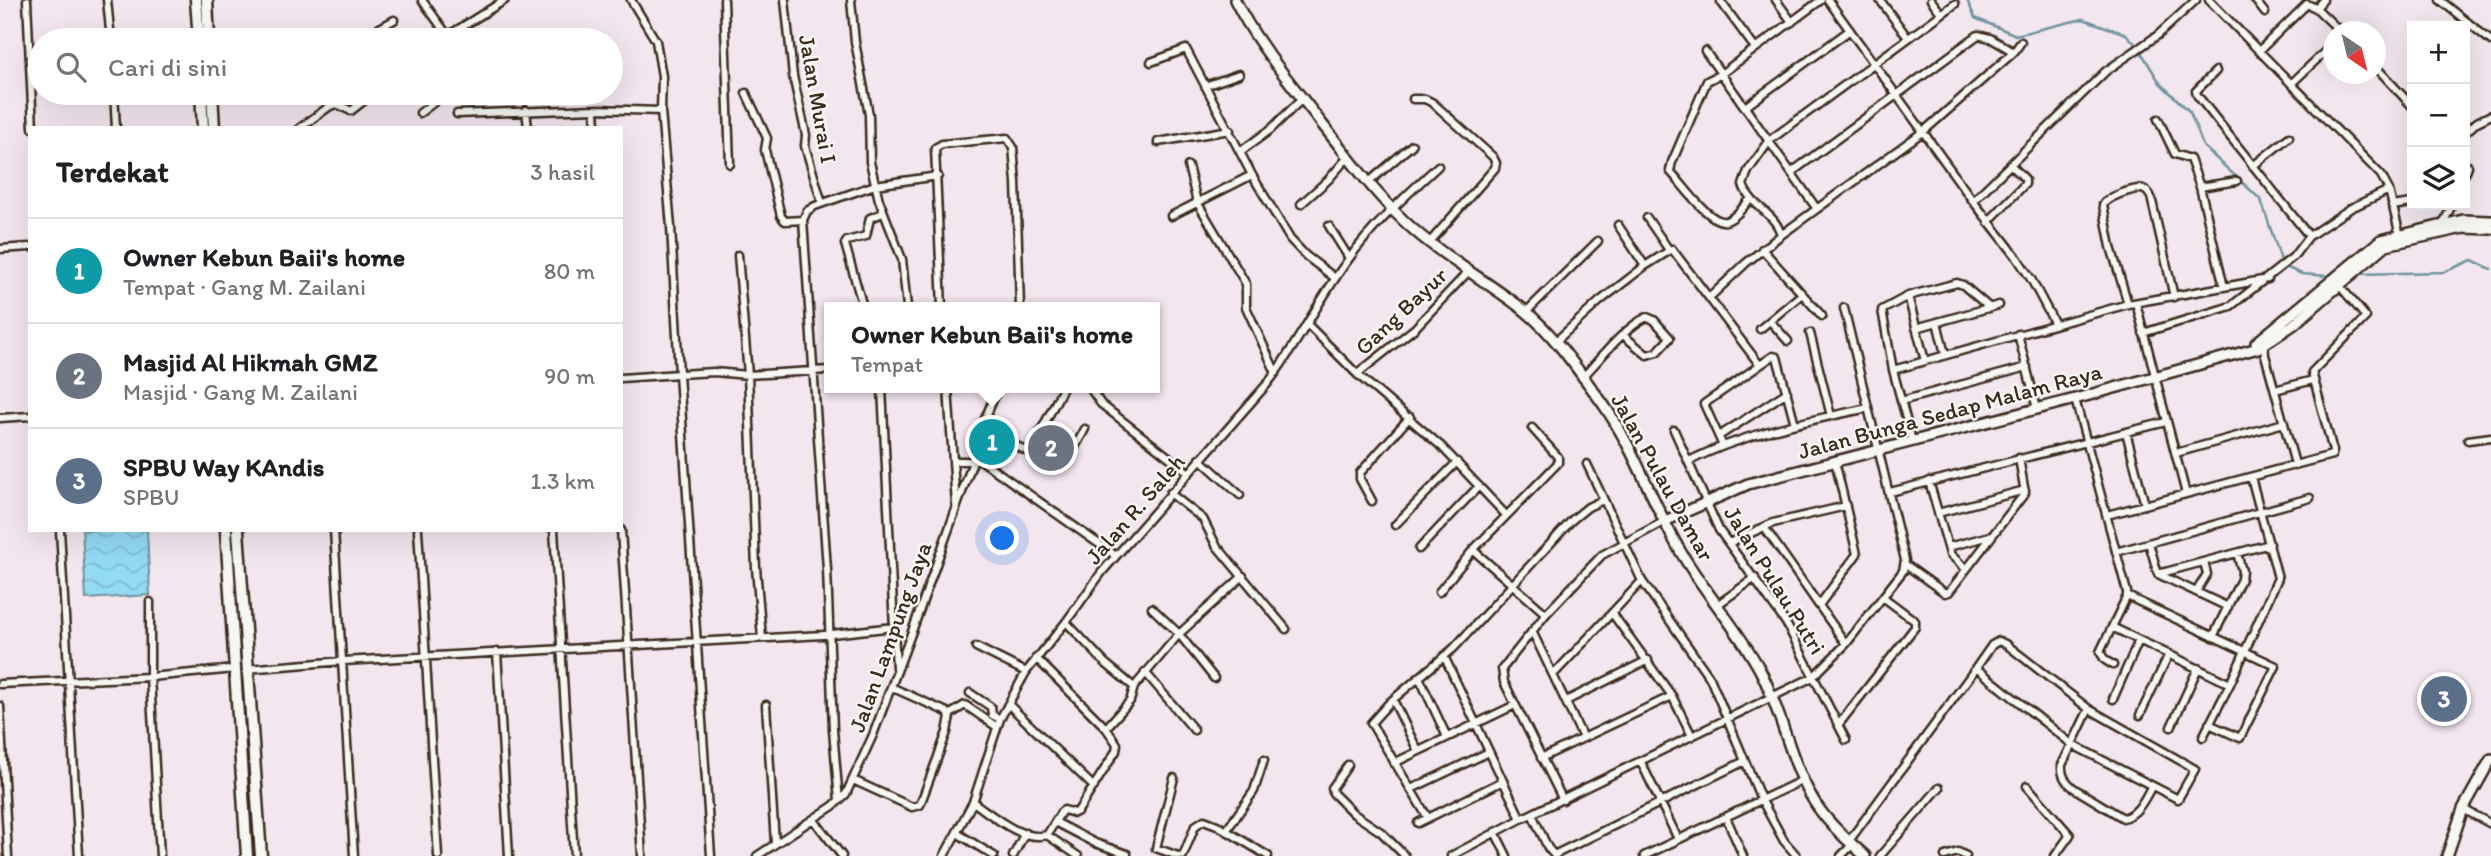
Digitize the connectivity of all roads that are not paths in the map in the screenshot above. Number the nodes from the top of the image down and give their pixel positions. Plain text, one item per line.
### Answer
1 (27, 0) edge
2 (107, 0) edge
3 (196, 0) edge
4 (207, 0) edge
5 (422, 0) edge
6 (505, 0) edge
7 (631, 0) edge
8 (724, 0) edge
9 (785, 0) edge
10 (851, 0) edge
11 (1235, 0) edge
12 (1776, 0) edge
13 (1822, 0) edge
14 (1828, 0) edge
15 (1880, 0) edge
16 (1931, 0) edge
17 (2196, 0) edge
18 (2209, 0) edge
19 (2255, 0) edge
20 (2323, 0) edge
21 (2440, 0) edge
22 (1721, 2) dead end
23 (1955, 4) dead end
24 (2316, 8) junction
25 (1941, 13) junction
26 (2265, 13) dead end
27 (394, 20) dead end
28 (2330, 21) edge
29 (1792, 22) junction
30 (28, 28) edge
31 (110, 28) edge
32 (198, 28) edge
33 (208, 28) edge
34 (380, 28) edge
35 (439, 28) edge
36 (463, 28) edge
37 (2491, 29) edge
38 (1850, 30) junction
39 (2484, 36) junction
40 (1908, 38) junction
41 (2491, 41) edge
42 (2021, 42) dead end
43 (1755, 48) junction
44 (1704, 51) dead end
45 (2259, 51) junction
46 (2014, 52) junction
47 (2323, 53) edge
48 (1152, 62) dead end
49 (1874, 63) junction
50 (2216, 71) dead end
51 (1239, 74) dead end
52 (1721, 74) junction
53 (2386, 79) edge
54 (2292, 83) junction
55 (1205, 86) junction
56 (746, 93) dead end
57 (1898, 94) junction
58 (1303, 98) junction
59 (1413, 99) dead end
60 (2407, 101) edge
61 (32, 105) edge
62 (115, 105) edge
63 (202, 105) edge
64 (213, 105) edge
65 (334, 105) edge
66 (339, 105) edge
67 (359, 105) edge
68 (430, 105) edge
69 (1745, 107) junction
70 (595, 109) junction
71 (526, 110) junction
72 (661, 111) junction
73 (420, 113) dead end
74 (457, 114) dead end
75 (2491, 115) edge
76 (2158, 119) dead end
77 (33, 126) edge
78 (116, 126) edge
79 (203, 126) edge
80 (214, 126) edge
81 (303, 126) edge
82 (528, 126) edge
83 (596, 126) edge
84 (2470, 127) edge
85 (1230, 130) junction
86 (1924, 131) junction
87 (2289, 137) dead end
88 (1770, 141) junction
89 (1158, 142) dead end
90 (1412, 145) dead end
91 (1241, 151) junction
92 (1348, 157) junction
93 (730, 164) dead end
94 (2010, 164) junction
95 (1188, 166) dead end
96 (1438, 166) dead end
97 (2253, 166) junction
98 (1792, 172) junction
99 (1252, 175) junction
100 (938, 176) junction
101 (2236, 181) dead end
102 (1369, 182) junction
103 (875, 185) junction
104 (2200, 187) junction
105 (2389, 190) junction
106 (1751, 198) junction
107 (1973, 201) junction
108 (1197, 202) junction
109 (822, 203) junction
110 (1301, 204) dead end
111 (2407, 204) edge
112 (2392, 206) junction
113 (1817, 209) junction
114 (1394, 210) junction
115 (2450, 210) edge
116 (883, 213) junction
117 (1171, 216) dead end
118 (1647, 218) dead end
119 (803, 220) junction
120 (2490, 220) edge
121 (1988, 222) junction
122 (2443, 224) junction
123 (1618, 225) dead end
124 (1329, 226) dead end
125 (1781, 235) junction
126 (2309, 236) junction
127 (2400, 238) junction
128 (1598, 241) dead end
129 (1429, 243) junction
130 (28, 247) edge
131 (0, 249) edge
132 (1671, 250) junction
133 (1762, 250) junction
134 (738, 255) dead end
135 (1349, 258) junction
136 (1645, 266) junction
137 (1468, 272) junction
138 (1335, 278) junction
139 (2268, 279) junction
140 (2338, 282) junction
141 (2224, 287) junction
142 (1802, 294) junction
143 (1908, 296) junction
144 (2174, 297) junction
145 (1710, 298) junction
146 (862, 302) edge
147 (906, 302) edge
148 (942, 302) edge
149 (1020, 302) edge
150 (2132, 303) junction
151 (1999, 304) dead end
152 (1990, 307) junction
153 (1844, 308) dead end
154 (1526, 312) junction
155 (1822, 316) dead end
156 (1770, 321) junction
157 (1937, 322) junction
158 (1307, 324) junction
159 (2055, 324) junction
160 (1916, 328) junction
161 (1760, 330) dead end
162 (1810, 333) dead end
163 (2143, 333) junction
164 (2018, 334) junction
165 (1623, 335) junction
166 (1788, 341) dead end
167 (1555, 342) junction
168 (2259, 347) junction
169 (1945, 354) junction
170 (1924, 361) junction
171 (1759, 364) junction
172 (2027, 367) junction
173 (824, 370) edge
174 (1893, 370) junction
175 (814, 371) junction
176 (1276, 373) junction
177 (679, 374) junction
178 (1357, 374) junction
179 (748, 375) junction
180 (623, 377) edge
181 (2154, 377) junction
182 (1582, 378) junction
183 (2314, 380) junction
184 (2275, 390) junction
185 (1787, 392) junction
186 (883, 393) edge
187 (948, 393) edge
188 (996, 393) edge
189 (1060, 393) edge
190 (1093, 393) edge
191 (2075, 399) junction
192 (1901, 401) junction
193 (1868, 408) junction
194 (2037, 409) junction
195 (28, 415) edge
196 (1831, 416) junction
197 (1410, 417) junction
198 (0, 418) edge
199 (2166, 422) junction
200 (2284, 423) junction
201 (1795, 424) junction
202 (982, 426) junction
203 (1532, 428) dead end
204 (1085, 429) dead end
205 (1674, 430) dead end
206 (2126, 432) junction
207 (1719, 436) junction
208 (2491, 437) edge
209 (2469, 440) dead end
210 (1912, 441) junction
211 (2087, 441) junction
212 (1723, 446) junction
213 (1879, 450) junction
214 (1030, 452) junction
215 (2176, 453) junction
216 (974, 458) junction
217 (2019, 458) junction
218 (1200, 459) junction
219 (953, 461) junction
220 (1689, 461) junction
221 (1835, 461) junction
222 (1457, 462) junction
223 (1587, 464) dead end
224 (2295, 464) junction
225 (1188, 472) junction
226 (2251, 477) junction
227 (1929, 481) junction
228 (1479, 486) junction
229 (2025, 490) junction
230 (1890, 492) junction
231 (1170, 493) junction
232 (2186, 494) junction
233 (1240, 495) dead end
234 (2310, 498) dead end
235 (1603, 500) junction
236 (1372, 501) dead end
237 (1707, 501) junction
238 (2145, 505) junction
239 (1846, 506) junction
240 (956, 507) junction
241 (2261, 512) junction
242 (1938, 513) junction
243 (1506, 515) junction
244 (2107, 515) junction
245 (1665, 521) junction
246 (1395, 524) dead end
247 (1764, 527) junction
248 (60, 532) edge
249 (334, 532) edge
250 (418, 532) edge
251 (554, 532) edge
252 (621, 532) edge
253 (227, 535) edge
254 (238, 535) edge
255 (1992, 536) junction
256 (1623, 542) junction
257 (1729, 543) junction
258 (2149, 543) junction
259 (2270, 544) junction
260 (1948, 547) junction
261 (1419, 549) dead end
262 (1473, 550) junction
263 (2116, 552) junction
264 (2237, 554) junction
265 (1116, 556) junction
266 (234, 559) junction
267 (2204, 562) junction
268 (1906, 565) junction
269 (1966, 569) junction
270 (2158, 574) junction
271 (1243, 576) junction
272 (1755, 578) junction
273 (1642, 581) junction
274 (1512, 585) junction
275 (1439, 592) dead end
276 (2196, 592) junction
277 (2127, 596) junction
278 (1883, 597) junction
279 (150, 602) dead end
280 (1820, 604) junction
281 (1717, 605) junction
282 (2228, 607) junction
283 (1152, 608) dead end
284 (1612, 613) junction
285 (1546, 614) junction
286 (1066, 622) junction
287 (894, 627) junction
288 (2112, 627) junction
289 (1286, 629) dead end
290 (1532, 631) junction
291 (828, 634) junction
292 (1179, 634) junction
293 (2213, 637) junction
294 (762, 638) junction
295 (2139, 640) junction
296 (698, 642) junction
297 (628, 644) junction
298 (1846, 644) junction
299 (975, 647) dead end
300 (562, 650) junction
301 (2245, 650) junction
302 (497, 652) junction
303 (2169, 654) junction
304 (426, 656) junction
305 (1444, 656) junction
306 (1036, 658) junction
307 (1648, 660) junction
308 (343, 661) junction
309 (2113, 665) dead end
310 (1976, 668) junction
311 (2198, 668) junction
312 (241, 669) junction
313 (1026, 672) junction
314 (1145, 672) junction
315 (896, 674) junction
316 (1553, 675) junction
317 (150, 677) junction
318 (1419, 677) junction
319 (1813, 677) junction
320 (1214, 678) dead end
321 (69, 680) junction
322 (0, 684) edge
323 (2230, 684) junction
324 (891, 687) junction
325 (1134, 687) junction
326 (970, 693) dead end
327 (1672, 695) junction
328 (1773, 699) junction
329 (2113, 699) dead end
330 (1393, 700) junction
331 (1566, 701) junction
332 (1008, 704) junction
333 (766, 705) dead end
334 (1515, 705) junction
335 (0, 706) edge
336 (2089, 709) junction
337 (949, 715) junction
338 (2140, 716) dead end
339 (1729, 719) junction
340 (999, 723) junction
341 (1475, 723) junction
342 (1839, 724) junction
343 (2209, 724) junction
344 (2171, 727) dead end
345 (1106, 728) junction
346 (1195, 730) dead end
347 (1692, 736) junction
348 (1447, 737) junction
349 (1583, 737) junction
350 (2203, 737) dead end
351 (1846, 740) dead end
352 (2073, 745) junction
353 (1418, 751) junction
354 (1489, 752) junction
355 (1541, 758) junction
356 (2491, 759) edge
357 (1264, 760) dead end
358 (1745, 761) junction
359 (1641, 762) junction
360 (1394, 763) junction
361 (1348, 765) dead end
362 (1174, 778) dead end
363 (853, 780) junction
364 (1803, 780) junction
365 (1503, 781) junction
366 (2027, 786) dead end
367 (2152, 786) junction
368 (1094, 787) junction
369 (1939, 788) dead end
370 (1411, 789) junction
371 (1761, 799) junction
372 (1563, 800) junction
373 (839, 801) junction
374 (973, 802) junction
375 (1660, 802) junction
376 (2463, 810) junction
377 (1532, 814) junction
378 (1726, 817) junction
379 (1429, 818) junction
380 (1521, 819) junction
381 (814, 820) junction
382 (1055, 822) junction
383 (1418, 823) dead end
384 (2491, 824) edge
385 (1226, 831) junction
386 (1495, 832) junction
387 (957, 833) junction
388 (1026, 833) junction
389 (1046, 835) junction
390 (1678, 839) junction
391 (775, 843) junction
392 (1851, 843) junction
393 (1156, 848) junction
394 (1127, 854) dead end
395 (1264, 855) edge
396 (1554, 855) edge
397 (1741, 855) edge
398 (8, 856) edge
399 (79, 856) edge
400 (160, 856) edge
401 (247, 856) edge
402 (261, 856) edge
403 (354, 856) edge
404 (438, 856) edge
405 (509, 856) edge
406 (574, 856) edge
407 (642, 856) edge
408 (711, 856) edge
409 (757, 856) edge
410 (842, 856) edge
411 (944, 856) edge
412 (994, 856) edge
413 (1013, 856) edge
414 (1078, 856) edge
415 (1154, 856) edge
416 (1181, 856) edge
417 (1405, 856) edge
418 (1451, 856) edge
419 (1507, 856) edge
420 (1644, 856) edge
421 (1797, 856) edge
422 (1841, 856) edge
423 (1865, 856) edge
424 (1880, 856) edge
425 (1945, 856) edge
426 (1966, 856) edge
427 (2055, 856) edge
428 (2447, 856) edge

1 - 30 street
2 - 31 street
3 - 32 main road
4 - 33 main road
5 - 35 street
6 - 36 street
7 - 72 street
8 - 93 street
9 - 109 street, Jalan Murai I
10 - 103 street
11 - 58 street, Jalan Pulau Damar
12 - 29 street
13 - 29 street
14 - 38 street
15 - 40 street
16 - 25 street
17 - 94 street
18 - 45 street
19 - 26 street
20 - 24 street
21 - 39 street
22 - 43 street
23 - 25 street
24 - 28 street
24 - 45 street
25 - 40 street
27 - 34 street
29 - 43 street
37 - 39 street
38 - 49 street
38 - 69 street
39 - 41 street
40 - 49 street
42 - 46 street
43 - 52 street
44 - 52 street
45 - 54 street
46 - 57 street
46 - 86 street
47 - 54 street
48 - 55 street
49 - 57 street
49 - 88 street
50 - 97 street
51 - 55 street
52 - 69 street
52 - 106 street
53 - 60 street
54 - 105 street
55 - 85 street
56 - 119 street
57 - 86 street
57 - 98 street
58 - 91 street
58 - 92 street, Jalan Pulau Damar
59 - 129 street
61 - 77 street
62 - 78 street
63 - 79 main road
64 - 80 main road
65 - 81 street
66 - 67 street
68 - 73 street
69 - 88 street
70 - 71 street
70 - 72 street
70 - 83 street
71 - 74 street
71 - 82 street
72 - 177 street
75 - 84 street
76 - 104 street
85 - 89 street
85 - 91 street
86 - 107 street
86 - 113 street
87 - 97 street
88 - 98 street
88 - 106 street
90 - 102 street
91 - 99 street
92 - 102 street, Jalan Pulau Damar
92 - 110 street
94 - 107 street
94 - 121 street
95 - 108 street
96 - 114 street, Jalan R. Saleh
97 - 126 street
98 - 113 street
99 - 108 street
99 - 138 street
100 - 103 street
100 - 148 street
100 - 149 street
101 - 104 street
102 - 114 street, Jalan Pulau Damar
103 - 109 street
103 - 116 street
104 - 141 street
105 - 112 street
105 - 126 street
106 - 125 street
107 - 121 street
108 - 117 street
108 - 176 street
109 - 119 street
111 - 112 street
112 - 127 street
113 - 125 street
114 - 129 street, Jalan Pulau Damar
114 - 135 street, Jalan R. Saleh
115 - 122 street
116 - 146 street
116 - 147 street
118 - 132 street
119 - 175 street
120 - 122 street, Jalan Bunga Sedap Malam Raya
120 - 127 street, Jalan Bunga Sedap Malam Raya
121 - 159 street
122 - 127 street, Jalan Bunga Sedap Malam Raya
123 - 136 street
124 - 135 street
125 - 133 street
126 - 139 street
127 - 140 street, Jalan Bunga Sedap Malam Raya
127 - 140 street, Jalan Bunga Sedap Malam Raya
128 - 154 street
129 - 137 street, Jalan Pulau Damar
130 - 131 street
132 - 136 street
132 - 145 street
133 - 142 street
133 - 145 street
134 - 179 street
135 - 138 street, Jalan R. Saleh
136 - 167 street
137 - 154 street, Jalan Pulau Damar
137 - 178 street, Gang Bayur
138 - 158 street, Jalan R. Saleh
139 - 141 street
139 - 163 street
140 - 168 street, Jalan Bunga Sedap Malam Raya
140 - 183 street
141 - 144 street
142 - 155 street
142 - 156 street
143 - 152 street
143 - 160 street
143 - 174 street
144 - 150 street
144 - 150 street
145 - 171 street
150 - 159 street
150 - 163 street
151 - 152 street
152 - 157 street
153 - 193 street
154 - 167 street, Jalan Pulau Damar
156 - 161 street
156 - 166 street
157 - 160 street
157 - 169 street
158 - 176 street, Jalan R. Saleh
158 - 178 street
159 - 164 street
160 - 170 street
162 - 196 street
163 - 181 street
164 - 169 street
164 - 172 street
165 - 165 street
165 - 182 street
167 - 182 street, Jalan Pulau Damar
168 - 181 street, Jalan Bunga Sedap Malam Raya
168 - 184 street
169 - 170 street
170 - 174 street
171 - 185 street
171 - 207 street
172 - 192 street
172 - 194 street
173 - 175 street
174 - 192 street
175 - 179 street
175 - 291 street
176 - 218 street, Jalan R. Saleh
177 - 179 street
177 - 180 street
177 - 296 street
178 - 197 street
179 - 294 street
181 - 191 street, Jalan Bunga Sedap Malam Raya
181 - 199 street
182 - 245 street, Jalan Pulau Damar
183 - 184 street
183 - 224 street
184 - 200 street
185 - 201 street
185 - 207 street
186 - 287 street
187 - 219 street
188 - 202 street, Jalan Lampung Jaya
189 - 214 street
190 - 225 street
191 - 194 street, Jalan Bunga Sedap Malam Raya
191 - 211 street
192 - 210 street
193 - 196 street
193 - 213 street
194 - 210 street, Jalan Bunga Sedap Malam Raya
195 - 198 street
196 - 201 street
197 - 222 street
197 - 236 street
199 - 206 street
199 - 215 street
200 - 215 street
200 - 224 street
201 - 212 street
202 - 214 street
202 - 216 street, Jalan Lampung Jaya
203 - 243 street
204 - 214 street
205 - 220 street, Jalan Pulau Putri
206 - 211 street
206 - 238 street
207 - 212 street
208 - 209 street
210 - 213 street, Jalan Bunga Sedap Malam Raya
211 - 217 street
211 - 244 street
212 - 220 street
213 - 221 street, Jalan Bunga Sedap Malam Raya
213 - 230 street
215 - 232 street
216 - 219 street
216 - 240 street, Jalan Lampung Jaya
216 - 265 street
217 - 227 street
217 - 229 street
218 - 225 street, Jalan R. Saleh
218 - 233 street
219 - 240 street
220 - 237 street, Jalan Pulau Putri
221 - 237 street, Jalan Bunga Sedap Malam Raya
221 - 239 street
222 - 228 street
222 - 246 street
223 - 235 street
224 - 226 street
225 - 231 street, Jalan R. Saleh
226 - 232 street
226 - 241 street
227 - 230 street
227 - 242 street
228 - 243 street
228 - 261 street
229 - 242 street
229 - 255 street
230 - 268 street
231 - 265 street, Jalan R. Saleh
231 - 271 street
232 - 238 street
234 - 241 street
235 - 256 street
235 - 274 street
237 - 245 street, Jalan Bunga Sedap Malam Raya
237 - 257 street, Jalan Pulau Putri
238 - 244 street
239 - 247 street
239 - 280 street
240 - 315 street, Jalan Lampung Jaya
241 - 258 street
241 - 259 street
242 - 260 street
243 - 262 street
244 - 263 street
245 - 256 street
245 - 281 street, Jalan Pulau Damar
247 - 257 street
247 - 280 street
248 - 321 street
249 - 308 street
250 - 304 street
251 - 300 street
252 - 297 street
253 - 254 main road
253 - 266 main road
254 - 266 main road
255 - 260 street
255 - 269 street
256 - 273 street
256 - 285 street
257 - 272 street, Jalan Pulau Putri
258 - 263 street
258 - 270 street
259 - 264 street
259 - 301 street
260 - 269 street
262 - 274 street
262 - 275 street
263 - 277 street
264 - 267 street
264 - 282 street
265 - 286 street, Jalan R. Saleh
266 - 312 main road
267 - 270 street
267 - 276 street
268 - 269 street
268 - 278 street
270 - 276 street
271 - 289 street
271 - 292 street
272 - 281 street
272 - 319 street, Jalan Pulau Putri
273 - 284 street
273 - 339 street
274 - 285 street
274 - 305 street
276 - 282 street
277 - 288 street
277 - 293 street
278 - 298 street
278 - 342 street
279 - 317 street
280 - 298 street
281 - 328 street, Jalan Pulau Damar
282 - 293 street
283 - 292 street
284 - 307 street
284 - 316 street
285 - 290 street
286 - 306 street, Jalan R. Saleh
286 - 325 street
287 - 291 street
287 - 315 street
288 - 295 street
288 - 309 street
290 - 316 street
290 - 334 street
291 - 294 street
291 - 373 street
292 - 314 street
292 - 320 street
293 - 301 street
294 - 296 street
295 - 303 street
295 - 329 street
296 - 297 street
296 - 408 street
297 - 300 street
297 - 407 street
298 - 319 street
299 - 313 street
300 - 302 street
300 - 406 street
301 - 323 street
301 - 343 street
302 - 304 street
302 - 405 street
303 - 311 street
303 - 338 street
304 - 308 street
304 - 404 street
305 - 318 street
305 - 341 street
306 - 313 street, Jalan R. Saleh
306 - 345 street
307 - 327 street
307 - 331 street
308 - 312 street
308 - 403 street
310 - 336 street
310 - 352 street
310 - 392 street
311 - 323 street
311 - 344 street
312 - 317 street
312 - 401 main road
312 - 402 main road
313 - 332 street, Jalan R. Saleh
314 - 325 street
314 - 346 street
315 - 324 street, Jalan Lampung Jaya
316 - 331 street
317 - 321 street
317 - 400 street
318 - 330 street
318 - 348 street
319 - 328 street
319 - 342 street, Jalan Pulau Putri
321 - 322 street
321 - 399 street
323 - 343 street
324 - 337 street
324 - 363 street, Jalan Lampung Jaya
325 - 345 street
326 - 340 street
327 - 347 street
327 - 349 street
328 - 339 street
328 - 364 street, Jalan Pulau Damar
330 - 353 street
330 - 360 street
331 - 349 street
332 - 340 street, Jalan R. Saleh
332 - 368 street
333 - 391 street
334 - 341 street
334 - 355 street
335 - 398 street
336 - 352 street
336 - 367 street
337 - 340 street
337 - 363 street
339 - 347 street
339 - 358 street
340 - 374 street, Jalan R. Saleh
341 - 348 street
341 - 354 street
342 - 351 street, Jalan Pulau Putri
343 - 350 street
345 - 368 street
347 - 359 street
348 - 353 street
349 - 355 street
352 - 367 street
352 - 367 street
353 - 360 street
354 - 365 street
354 - 370 street
355 - 372 street
356 - 376 street
357 - 385 street
358 - 371 street
358 - 375 street
359 - 372 street
359 - 375 street
360 - 370 street
361 - 417 street
362 - 393 street
363 - 373 street, Jalan Lampung Jaya
364 - 371 street
364 - 392 street, Jalan Pulau Damar
365 - 379 street
365 - 380 street
366 - 427 street
368 - 382 street
369 - 424 street
370 - 379 street
371 - 378 street
371 - 421 street
372 - 377 street
373 - 381 street, Jalan Lampung Jaya
374 - 387 street, Jalan R. Saleh
374 - 388 street
375 - 390 street
375 - 396 street
376 - 384 street
376 - 428 street
377 - 380 street
377 - 396 street
378 - 390 street
378 - 397 street
379 - 383 street
380 - 386 street
381 - 391 street, Jalan Lampung Jaya
381 - 410 street
382 - 389 street
382 - 394 street
385 - 395 street
385 - 416 street
386 - 418 street
386 - 419 street
387 - 411 street, Jalan R. Saleh
387 - 412 street
388 - 389 street
388 - 413 street
389 - 414 street
390 - 420 street
391 - 409 street, Jalan Lampung Jaya
392 - 422 street
392 - 423 street, Jalan Pulau Damar
393 - 415 street
393 - 416 street
425 - 426 street

